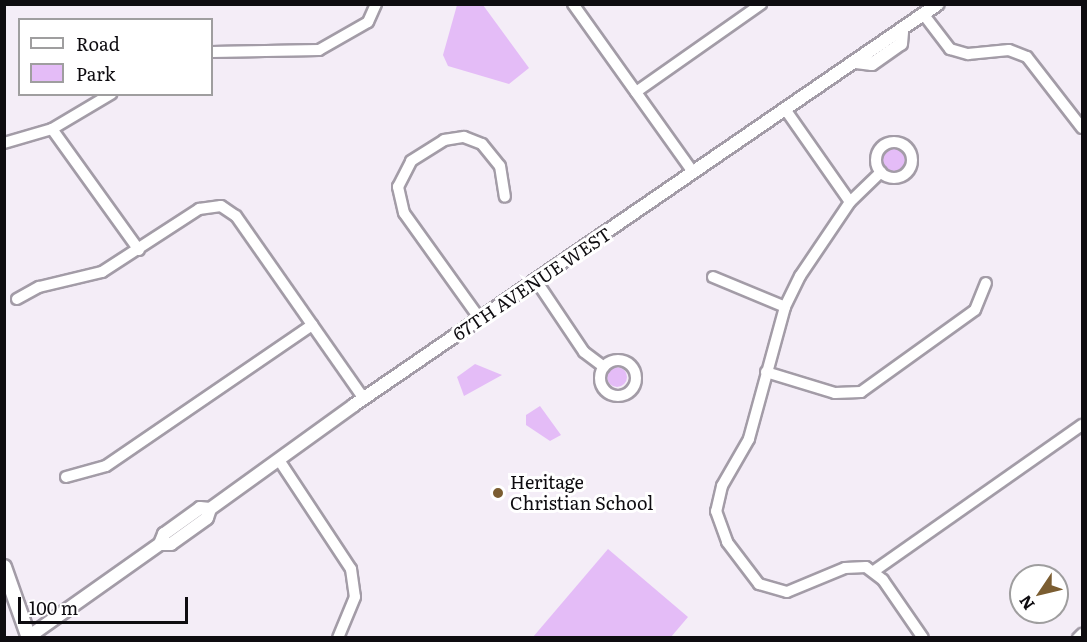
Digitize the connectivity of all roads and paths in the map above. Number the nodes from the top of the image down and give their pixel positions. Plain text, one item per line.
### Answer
1 (573, 4) edge
2 (761, 4) edge
3 (940, 5) edge
4 (376, 7) edge
5 (924, 15) junction
6 (213, 52) edge
7 (636, 92) junction
8 (108, 96) edge
9 (785, 109) junction
10 (1083, 128) edge
11 (52, 129) junction
12 (4, 143) edge
13 (693, 172) junction
14 (881, 172) dead end
15 (505, 196) dead end
16 (850, 202) junction
17 (139, 250) junction
18 (713, 278) dead end
19 (537, 282) junction
20 (986, 283) dead end
21 (17, 299) dead end
22 (785, 307) junction
23 (480, 319) junction
24 (312, 325) junction
25 (604, 368) dead end
26 (766, 372) junction
27 (364, 399) junction
28 (1083, 425) edge
29 (279, 460) junction
30 (66, 477) dead end
31 (4, 567) edge
32 (874, 571) junction
33 (1083, 634) edge
34 (28, 637) edge
35 (338, 638) edge
36 (923, 638) edge
37 (1078, 638) edge

1 - 7 street
2 - 7 street
3 - 5 street, 67TH AVENUE WEST
4 - 6 street
5 - 9 street, 67TH AVENUE WEST
5 - 10 street
7 - 13 street
8 - 11 street
9 - 13 street, 67TH AVENUE WEST
9 - 16 street
11 - 12 street
11 - 17 street
13 - 19 street, 67TH AVENUE WEST
14 - 16 street
15 - 23 street
16 - 22 street
17 - 21 street
17 - 24 street
18 - 22 street
19 - 23 street, 67TH AVENUE WEST
19 - 25 street
20 - 26 street
22 - 26 street
23 - 27 street, 67TH AVENUE WEST
24 - 27 street
24 - 30 street
26 - 32 street
27 - 29 street, 67TH AVENUE WEST
28 - 32 street
29 - 34 street, 67TH AVENUE WEST
29 - 35 street
31 - 34 main road
32 - 36 street
33 - 37 street

